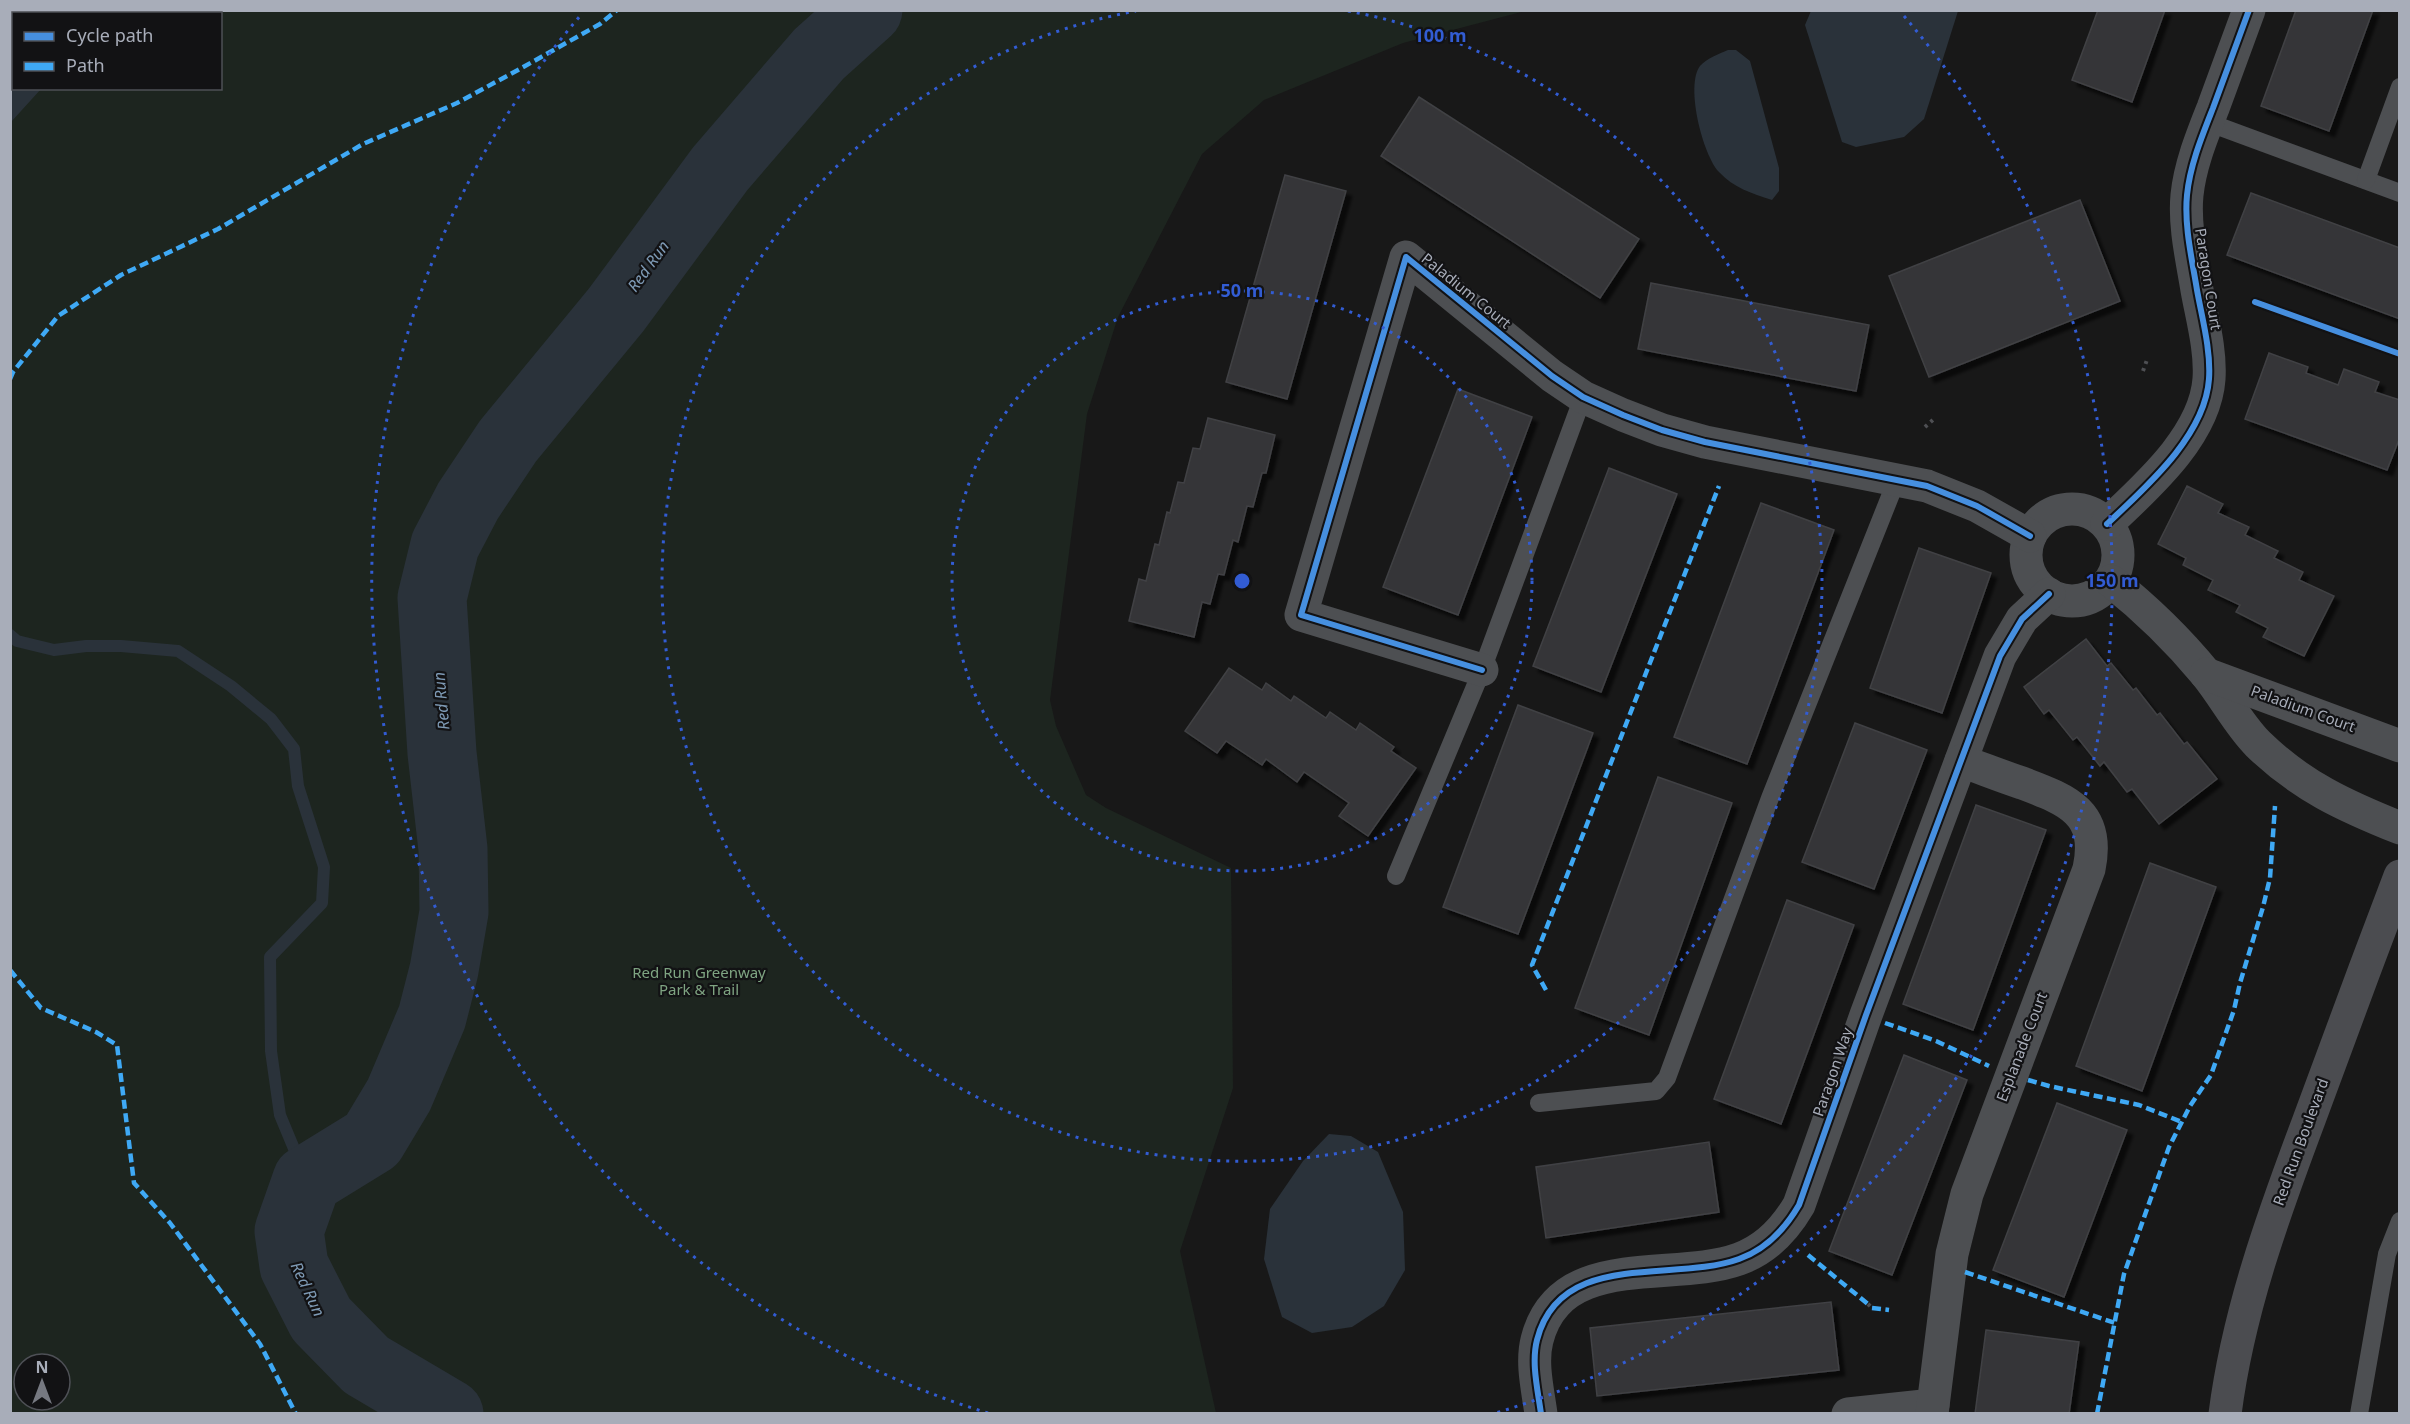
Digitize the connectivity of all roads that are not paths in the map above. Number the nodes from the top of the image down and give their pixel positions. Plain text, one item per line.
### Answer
1 (2249, 10) edge
2 (2400, 87) edge
3 (2207, 122) junction
4 (2366, 180) junction
5 (2400, 193) edge
6 (1583, 397) junction
7 (1897, 479) junction
8 (2107, 524) junction
9 (2030, 536) junction
10 (2110, 581) junction
11 (2049, 594) junction
12 (1482, 670) junction
13 (2206, 674) junction
14 (2400, 746) edge
15 (1961, 761) junction
16 (2400, 828) edge
17 (1396, 876) dead end
18 (2400, 876) edge
19 (1539, 1103) dead end
20 (2400, 1221) edge
21 (1932, 1409) edge
22 (1541, 1413) edge
23 (1848, 1413) edge
24 (2224, 1413) edge
25 (2359, 1413) edge

1 - 3 street, Paragon Court
2 - 4 lane
3 - 4 lane
3 - 8 street, Paragon Court
4 - 5 lane
6 - 7 street, Paladium Court
6 - 12 lane
6 - 12 street, Paladium Court
7 - 9 street, Paladium Court
7 - 19 lane
8 - 9 street
8 - 10 street
9 - 11 street
10 - 11 street
10 - 13 street, Paladium Court
11 - 15 street, Paragon Way
12 - 17 lane
13 - 14 street, Paladium Court
13 - 16 street, Paladium Court
15 - 21 street, Esplanade Court
15 - 22 street, Paragon Way
18 - 24 main road, Red Run Boulevard
20 - 25 lane
21 - 23 street

